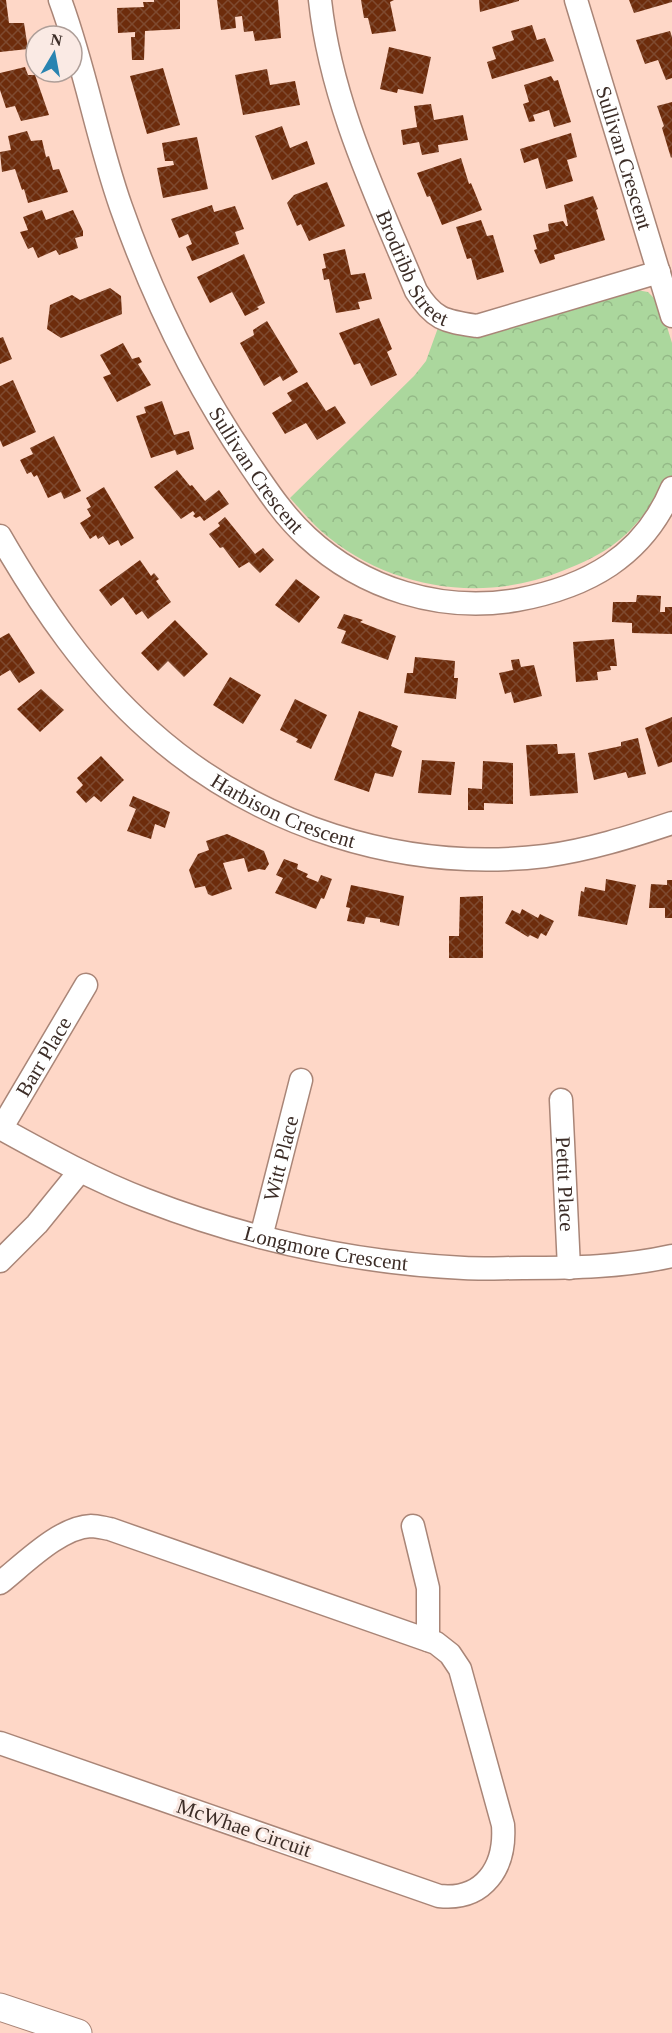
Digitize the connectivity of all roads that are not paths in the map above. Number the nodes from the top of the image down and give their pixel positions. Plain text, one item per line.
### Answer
1 (60, 0) edge
2 (320, 0) edge
3 (576, 0) edge
4 (659, 272) junction
5 (672, 316) edge
6 (672, 489) edge
7 (0, 536) edge
8 (672, 823) edge
9 (86, 985) dead end
10 (301, 1080) dead end
11 (561, 1100) dead end
12 (1, 1129) edge
13 (80, 1171) junction
14 (261, 1237) junction
15 (672, 1256) edge
16 (0, 1261) edge
17 (569, 1268) junction
18 (413, 1526) dead end
19 (0, 1583) edge
20 (428, 1640) junction
21 (0, 1743) edge
22 (0, 2007) edge
23 (78, 2033) edge

1 - 6 street, Sullivan Crescent
2 - 4 street, Brodribb Street
3 - 4 street, Sullivan Crescent
4 - 5 street, Sullivan Crescent
7 - 8 street, Harbison Crescent
9 - 12 street, Barr Place
10 - 14 street, Witt Place
11 - 17 street, Pettit Place
12 - 13 street, Longmore Crescent
13 - 14 street, Longmore Crescent
13 - 16 street
14 - 17 street, Longmore Crescent
15 - 17 street, Longmore Crescent
18 - 20 street
19 - 20 street, McWhae Circuit
20 - 21 street, McWhae Circuit
22 - 23 street

